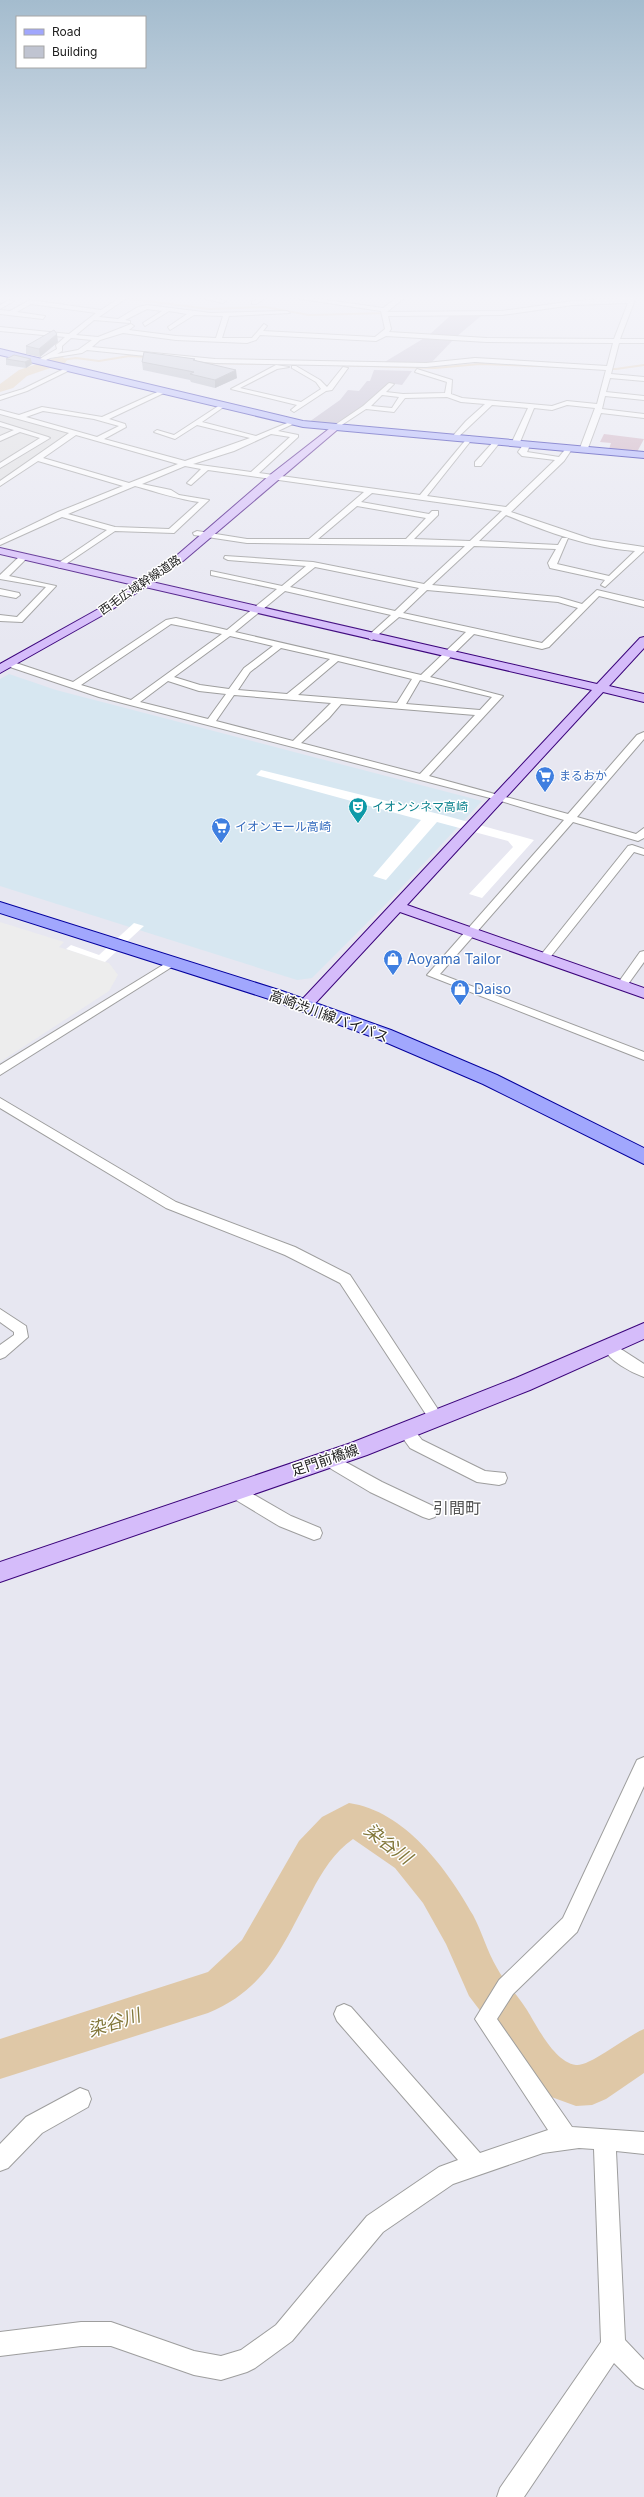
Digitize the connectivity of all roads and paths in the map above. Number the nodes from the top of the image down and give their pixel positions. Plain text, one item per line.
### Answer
1 (5, 414) edge
2 (30, 414) edge
3 (70, 414) edge
4 (115, 414) edge
5 (209, 414) edge
6 (261, 414) edge
7 (286, 414) edge
8 (355, 414) edge
9 (477, 414) edge
10 (530, 414) edge
11 (597, 414) edge
12 (18, 418) junction
13 (280, 418) junction
14 (103, 419) junction
15 (75, 422) dead end
16 (294, 422) junction
17 (196, 423) junction
18 (0, 424) edge
19 (334, 428) junction
20 (58, 429) junction
21 (20, 430) junction
22 (158, 432) dead end
23 (269, 432) junction
24 (74, 434) junction
25 (456, 437) junction
26 (257, 438) junction
27 (469, 438) junction
28 (0, 439) edge
29 (96, 440) junction
30 (497, 441) junction
31 (521, 443) junction
32 (571, 448) junction
33 (584, 448) junction
34 (644, 455) edge
35 (39, 459) junction
36 (561, 459) junction
37 (184, 464) junction
38 (478, 464) dead end
39 (0, 466) edge
40 (206, 468) junction
41 (253, 474) junction
42 (271, 480) junction
43 (191, 483) dead end
44 (0, 484) edge
45 (132, 485) junction
46 (371, 490) junction
47 (422, 498) junction
48 (447, 501) junction
49 (355, 503) junction
50 (507, 511) junction
51 (61, 514) junction
52 (430, 517) junction
53 (113, 529) junction
54 (202, 533) junction
55 (567, 536) junction
56 (312, 540) junction
57 (247, 541) junction
58 (408, 541) junction
59 (0, 542) edge
60 (472, 543) junction
61 (560, 547) junction
62 (643, 549) edge
63 (0, 551) edge
64 (24, 557) junction
65 (228, 558) junction
66 (313, 564) junction
67 (60, 566) junction
68 (611, 579) junction
69 (130, 582) junction
70 (143, 585) junction
71 (284, 587) junction
72 (426, 587) junction
73 (0, 592) edge
74 (598, 593) junction
75 (16, 594) dead end
76 (644, 604) edge
77 (584, 606) junction
78 (257, 610) junction
79 (399, 613) junction
80 (0, 618) edge
81 (473, 630) junction
82 (229, 633) junction
83 (372, 637) junction
84 (644, 641) edge
85 (280, 645) junction
86 (449, 654) junction
87 (337, 658) junction
88 (3, 662) edge
89 (167, 678) junction
90 (421, 678) junction
91 (73, 686) junction
92 (600, 688) junction
93 (233, 692) junction
94 (289, 697) junction
95 (644, 698) edge
96 (338, 701) junction
97 (132, 704) junction
98 (400, 706) junction
99 (483, 713) junction
100 (210, 723) junction
101 (644, 735) edge
102 (294, 745) junction
103 (422, 778) junction
104 (498, 797) junction
105 (569, 818) junction
106 (644, 831) edge
107 (644, 852) edge
108 (0, 896) edge
109 (396, 906) junction
110 (0, 908) edge
111 (472, 933) junction
112 (644, 954) edge
113 (544, 958) junction
114 (171, 963) junction
115 (622, 985) junction
116 (644, 993) edge
117 (308, 1001) junction
118 (641, 1051) edge
119 (0, 1071) edge
120 (0, 1102) edge
121 (644, 1141) edge
122 (644, 1157) edge
123 (0, 1314) edge
124 (644, 1331) edge
125 (610, 1348) junction
126 (0, 1353) edge
127 (644, 1371) edge
128 (436, 1418) junction
129 (405, 1430) junction
130 (329, 1459) junction
131 (499, 1478) dead end
132 (237, 1492) junction
133 (429, 1512) dead end
134 (314, 1533) dead end
135 (0, 1572) edge
136 (644, 1766) edge
137 (344, 2014) dead end
138 (80, 2099) dead end
139 (567, 2139) junction
140 (605, 2140) junction
141 (644, 2143) edge
142 (0, 2160) edge
143 (476, 2165) junction
144 (0, 2344) edge
145 (613, 2345) junction
146 (644, 2377) edge
147 (509, 2497) edge

1 - 12 street
2 - 12 street
3 - 14 street
4 - 14 street
5 - 17 street
6 - 13 main road
7 - 13 street
8 - 19 street
9 - 25 street
10 - 31 street
11 - 33 street
12 - 20 street
13 - 16 main road
14 - 29 street
15 - 20 street
16 - 19 main road
16 - 23 street
17 - 22 street
17 - 26 street
18 - 21 street
19 - 25 main road
19 - 42 street, 西毛広域幹線道路
20 - 24 street
21 - 28 street
21 - 39 street
23 - 26 street
23 - 41 street
24 - 29 street
24 - 35 street
25 - 27 main road
26 - 37 street
27 - 30 main road
27 - 47 street
29 - 37 street
30 - 31 main road
30 - 38 street
31 - 32 main road
31 - 36 street
32 - 33 main road
32 - 36 street
33 - 34 main road
35 - 44 street
35 - 45 street
36 - 50 street
37 - 40 street
37 - 45 street
40 - 41 street
40 - 43 street
41 - 42 street
42 - 46 street
42 - 54 street, 西毛広域幹線道路
45 - 51 street
45 - 53 street
46 - 47 street
46 - 49 street
47 - 48 street
48 - 50 street
48 - 52 street
49 - 52 street
49 - 56 street
50 - 55 street
50 - 60 street
51 - 53 street
51 - 59 street
52 - 58 street
53 - 67 street
54 - 57 street
54 - 69 street, 西毛広域幹線道路
54 - 70 street, 西毛広域幹線道路
55 - 61 street
55 - 62 street
56 - 57 street
56 - 58 street
57 - 65 street
58 - 60 street
60 - 61 street
60 - 72 street
61 - 68 street
62 - 68 street
63 - 64 street
64 - 67 street
64 - 80 street
65 - 66 street
65 - 71 street
66 - 71 street
66 - 72 street
67 - 69 street
68 - 74 street
69 - 70 street
69 - 88 street, 西毛広域幹線道路
70 - 78 street
70 - 88 street, 西毛広域幹線道路
71 - 78 street
71 - 79 street
72 - 77 street
72 - 79 street
73 - 75 street
74 - 76 street
74 - 77 street
77 - 81 street
78 - 82 street
78 - 83 street
79 - 81 street
79 - 83 street
81 - 86 street
82 - 85 street
82 - 89 street
82 - 91 street
83 - 86 street
84 - 92 street
85 - 87 street
85 - 93 street
86 - 90 street
86 - 92 street
87 - 90 street
87 - 94 street
88 - 91 street
89 - 93 street
89 - 97 street
90 - 98 street
90 - 99 street
91 - 97 street
92 - 95 street
92 - 104 street
93 - 94 street
93 - 100 street
94 - 96 street
96 - 98 street
96 - 102 street
97 - 100 street
98 - 99 street
99 - 103 street
100 - 102 street
101 - 105 street
102 - 103 street
103 - 104 street
104 - 105 street
104 - 109 street
105 - 106 street
105 - 111 street
107 - 113 street
108 - 117 main road, 高崎渋川線バイパス
109 - 111 street
109 - 117 street
110 - 114 main road, 高崎渋川線バイパス
111 - 113 street
111 - 118 street
112 - 115 street
113 - 115 street
114 - 117 main road, 高崎渋川線バイパス
114 - 119 street
115 - 116 street
117 - 121 main road, 高崎渋川線バイパス
117 - 122 main road, 高崎渋川線バイパス
120 - 128 street
123 - 126 street
124 - 125 street, 足門前橋線
125 - 127 street
125 - 128 street, 足門前橋線
128 - 129 street, 足門前橋線
129 - 130 street, 足門前橋線
129 - 131 street
130 - 132 street, 足門前橋線
130 - 133 street
132 - 134 street
132 - 135 street, 足門前橋線
136 - 139 street
137 - 143 street
138 - 142 street
139 - 140 street
139 - 143 street
140 - 141 street
140 - 145 street
143 - 144 street
145 - 146 street
145 - 147 street

